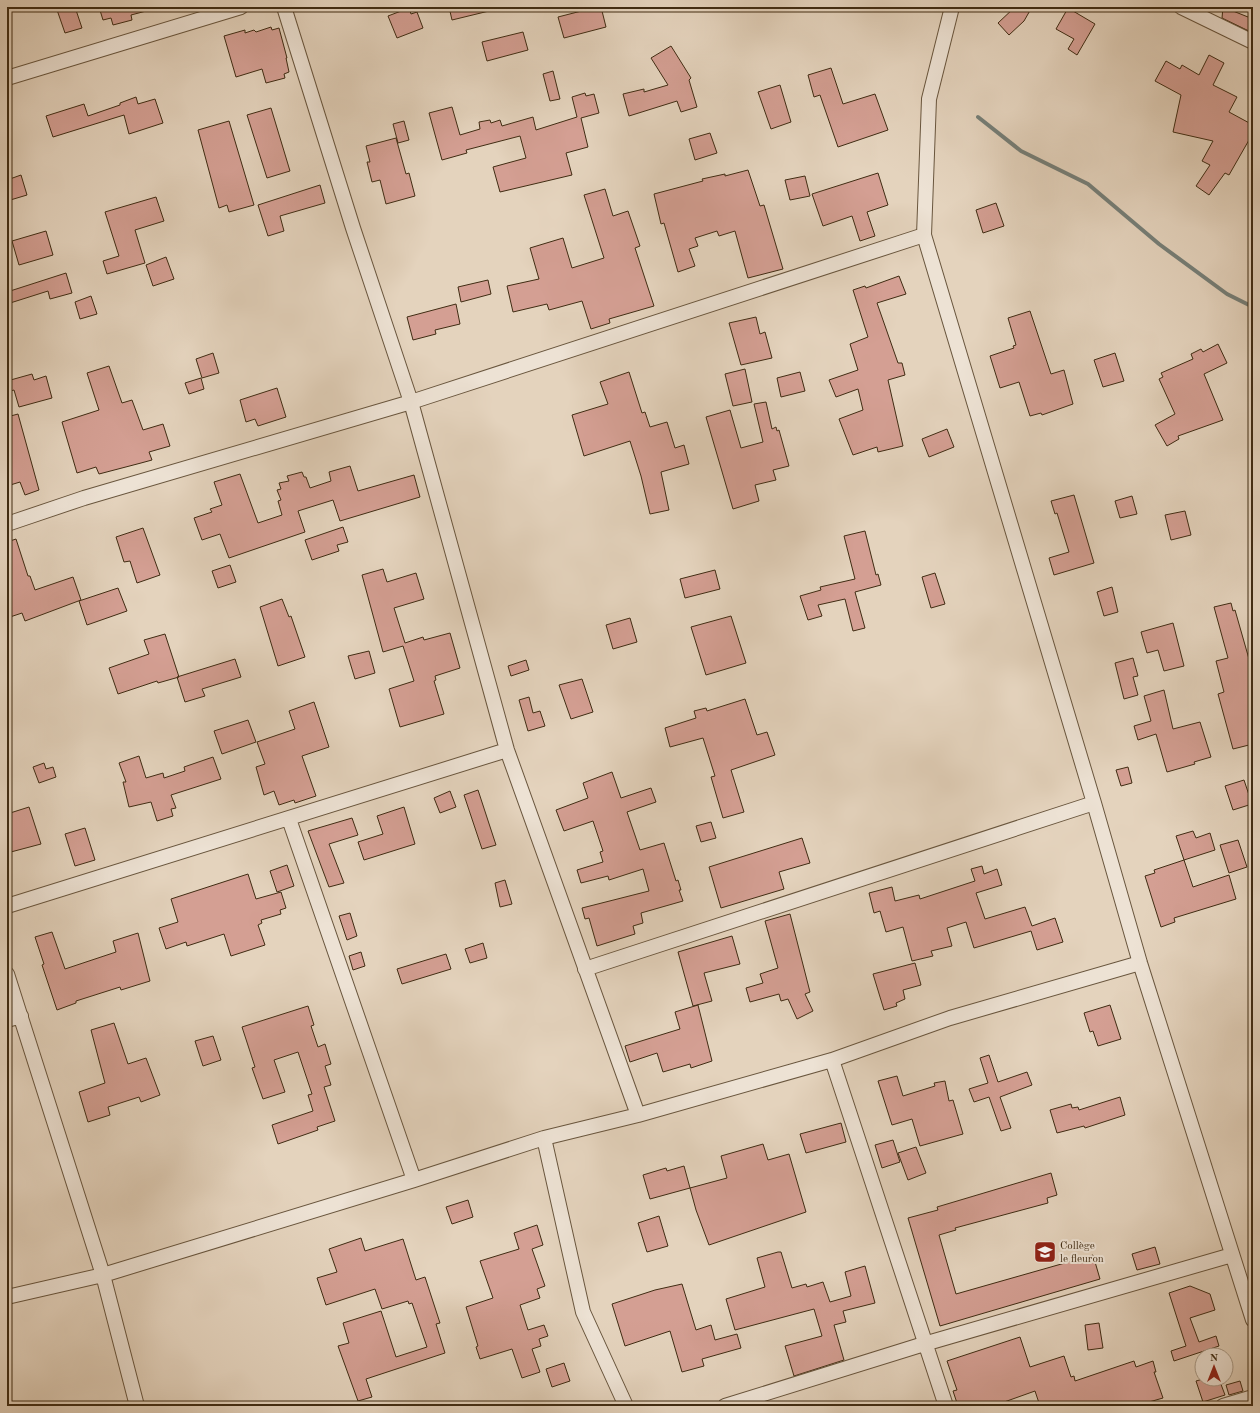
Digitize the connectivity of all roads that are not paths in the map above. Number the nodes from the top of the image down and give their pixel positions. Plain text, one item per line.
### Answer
1 (241, 7) edge
2 (284, 7) edge
3 (952, 7) edge
4 (1181, 7) edge
5 (1253, 42) edge
6 (7, 78) edge
7 (924, 235) junction
8 (411, 402) junction
9 (7, 524) edge
10 (507, 750) junction
11 (1094, 803) junction
12 (289, 819) junction
13 (7, 906) edge
14 (1140, 963) junction
15 (585, 968) junction
16 (7, 974) edge
17 (14, 1018) edge
18 (832, 1060) junction
19 (638, 1115) junction
20 (544, 1138) junction
21 (414, 1180) junction
22 (1232, 1255) junction
23 (103, 1275) junction
24 (7, 1297) edge
25 (1253, 1320) edge
26 (924, 1344) junction
27 (1253, 1397) edge
28 (137, 1406) edge
29 (626, 1406) edge
30 (725, 1406) edge
31 (946, 1406) edge
32 (1223, 1406) edge

1 - 6 street
2 - 8 street
3 - 7 street
4 - 5 street
7 - 8 street
7 - 11 street
8 - 9 street
8 - 10 street
10 - 12 street
10 - 15 street
11 - 14 street
11 - 15 street
12 - 13 street
12 - 21 street
14 - 18 street
14 - 22 street
15 - 19 street
16 - 17 street
17 - 23 street
18 - 19 street
18 - 26 street
19 - 20 street
20 - 21 street
20 - 29 street
21 - 23 street
22 - 25 street
22 - 26 street
23 - 24 street
23 - 28 street
26 - 30 street
26 - 31 street
27 - 32 street

